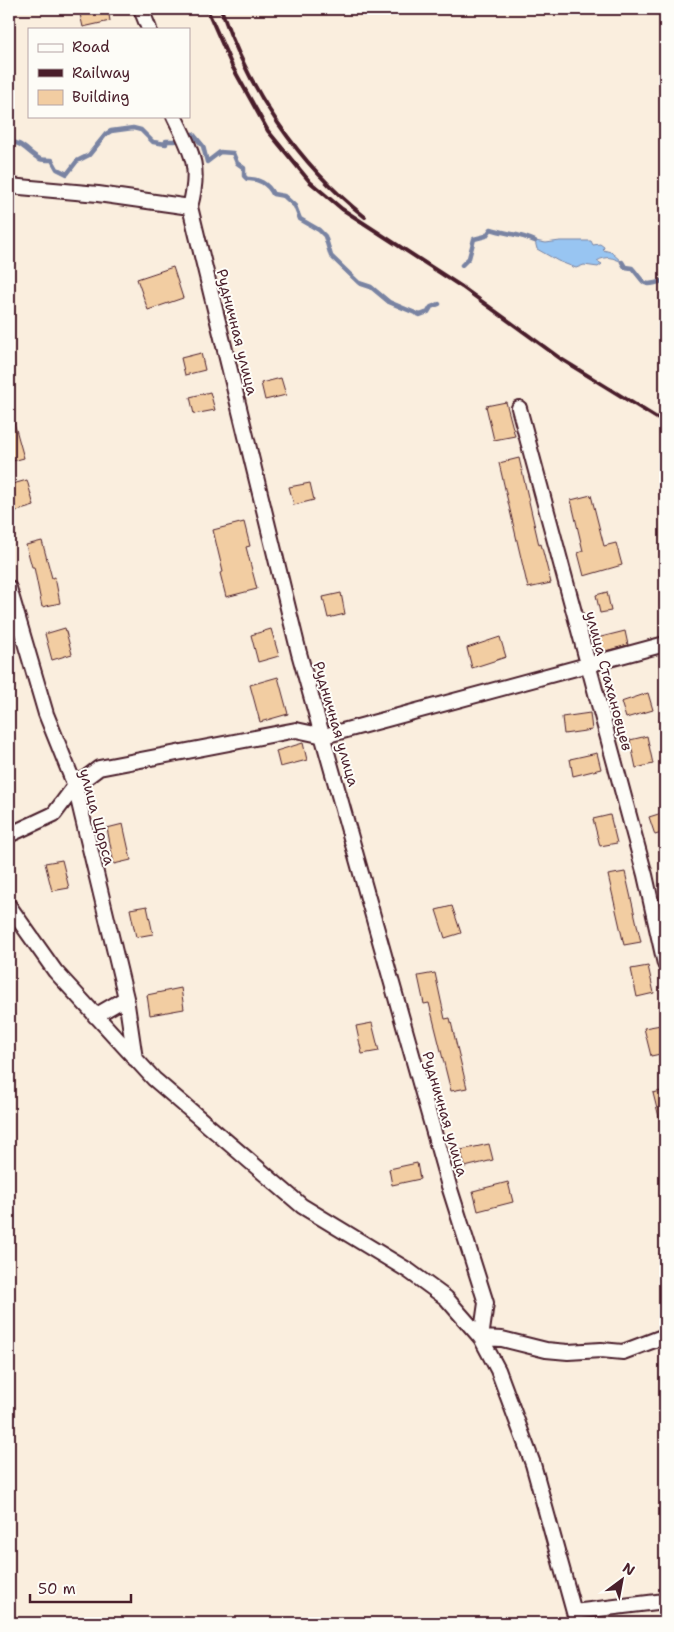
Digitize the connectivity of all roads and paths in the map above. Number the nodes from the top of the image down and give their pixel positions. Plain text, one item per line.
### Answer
1 (140, 9) edge
2 (149, 28) edge
3 (175, 118) edge
4 (9, 186) edge
5 (190, 207) junction
6 (519, 408) dead end
7 (9, 588) edge
8 (665, 644) edge
9 (588, 666) junction
10 (324, 736) junction
11 (75, 786) junction
12 (9, 835) edge
13 (9, 906) edge
14 (665, 964) edge
15 (126, 998) junction
16 (95, 1016) junction
17 (135, 1059) junction
18 (665, 1336) edge
19 (481, 1338) junction
20 (665, 1601) edge
21 (576, 1617) edge

1 - 2 street
3 - 5 street, Рудничная улица
4 - 5 street
5 - 10 street, Рудничная улица
6 - 9 street, улица Стахановцев
7 - 11 street, улица Щорса
8 - 9 street
9 - 10 street
9 - 14 street, улица Стахановцев
10 - 11 street
10 - 19 street, Рудничная улица
11 - 12 street
11 - 15 street, улица Щорса
13 - 16 street
15 - 16 street
15 - 17 street, улица Щорса
16 - 17 street
17 - 19 street
18 - 19 street
19 - 21 street
20 - 21 street

